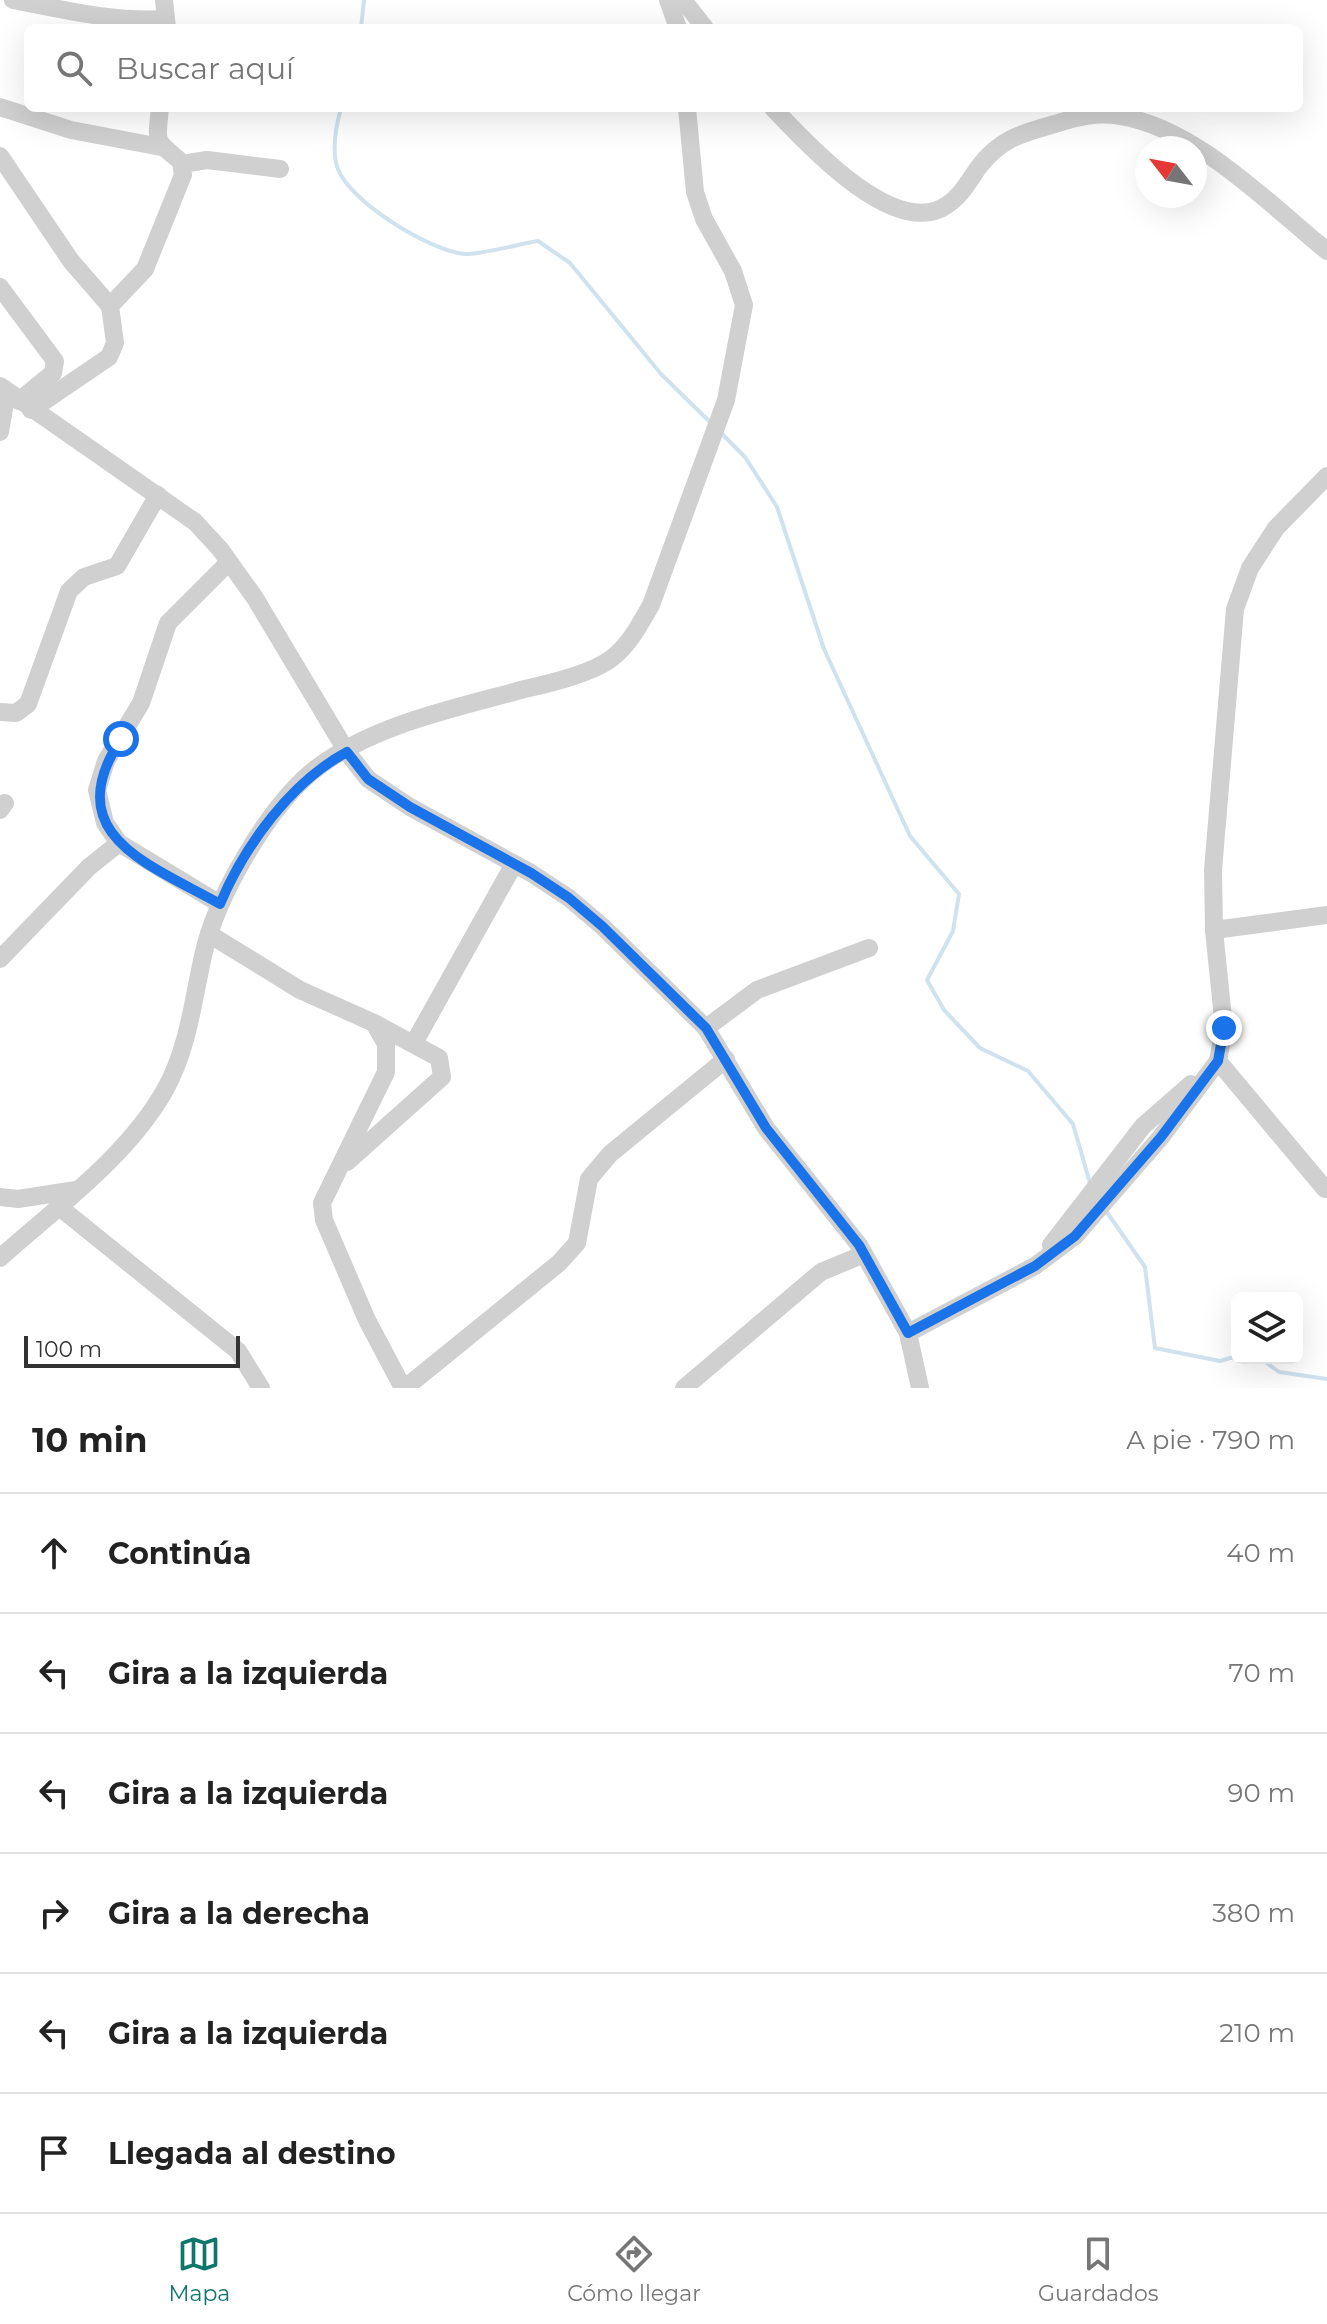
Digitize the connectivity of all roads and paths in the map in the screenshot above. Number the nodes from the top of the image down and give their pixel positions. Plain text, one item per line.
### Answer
1 (13, 0) edge
2 (164, 0) edge
3 (668, 0) edge
4 (683, 0) edge
5 (166, 24) edge
6 (677, 24) edge
7 (702, 24) edge
8 (0, 107) edge
9 (160, 112) edge
10 (687, 112) edge
11 (777, 112) edge
12 (161, 147) junction
13 (0, 156) edge
14 (182, 164) junction
15 (280, 169) dead end
16 (1327, 251) edge
17 (0, 287) edge
18 (110, 306) junction
19 (11, 401) edge
20 (0, 432) edge
21 (1327, 476) edge
22 (158, 495) junction
23 (229, 562) junction
24 (0, 712) edge
25 (347, 752) junction
26 (119, 843) junction
27 (514, 864) junction
28 (220, 904) junction
29 (1327, 915) edge
30 (1214, 930) junction
31 (209, 934) junction
32 (869, 948) dead end
33 (0, 959) edge
34 (374, 1023) junction
35 (706, 1028) junction
36 (414, 1043) junction
37 (726, 1059) junction
38 (1218, 1061) junction
39 (339, 1168) junction
40 (1111, 1182) junction
41 (1325, 1189) dead end
42 (76, 1190) junction
43 (0, 1197) edge
44 (58, 1206) junction
45 (864, 1254) junction
46 (0, 1258) edge
47 (908, 1333) junction
48 (261, 1388) edge
49 (404, 1388) edge
50 (684, 1388) edge
51 (920, 1388) edge

1 - 5 street
2 - 5 street
3 - 6 street
4 - 7 street
8 - 12 street
9 - 12 street
10 - 25 street
11 - 16 street
12 - 14 street
13 - 18 street
14 - 15 street
14 - 18 street
17 - 19 street
18 - 19 street
19 - 20 street
19 - 22 street
21 - 30 street
22 - 23 street
22 - 24 street
23 - 25 street
23 - 26 street
25 - 27 street
25 - 28 street
26 - 28 street
26 - 33 street
27 - 35 street
27 - 36 street
28 - 31 street
29 - 30 street
30 - 38 street
31 - 34 street
31 - 42 street
32 - 35 street
34 - 36 street
34 - 39 street
35 - 37 street
36 - 39 street
37 - 45 street
37 - 49 street
38 - 40 street
38 - 40 street
38 - 41 street
39 - 49 street
40 - 47 street
42 - 43 street
42 - 44 street
44 - 46 street
44 - 48 street
45 - 47 street
45 - 50 street
47 - 51 street

